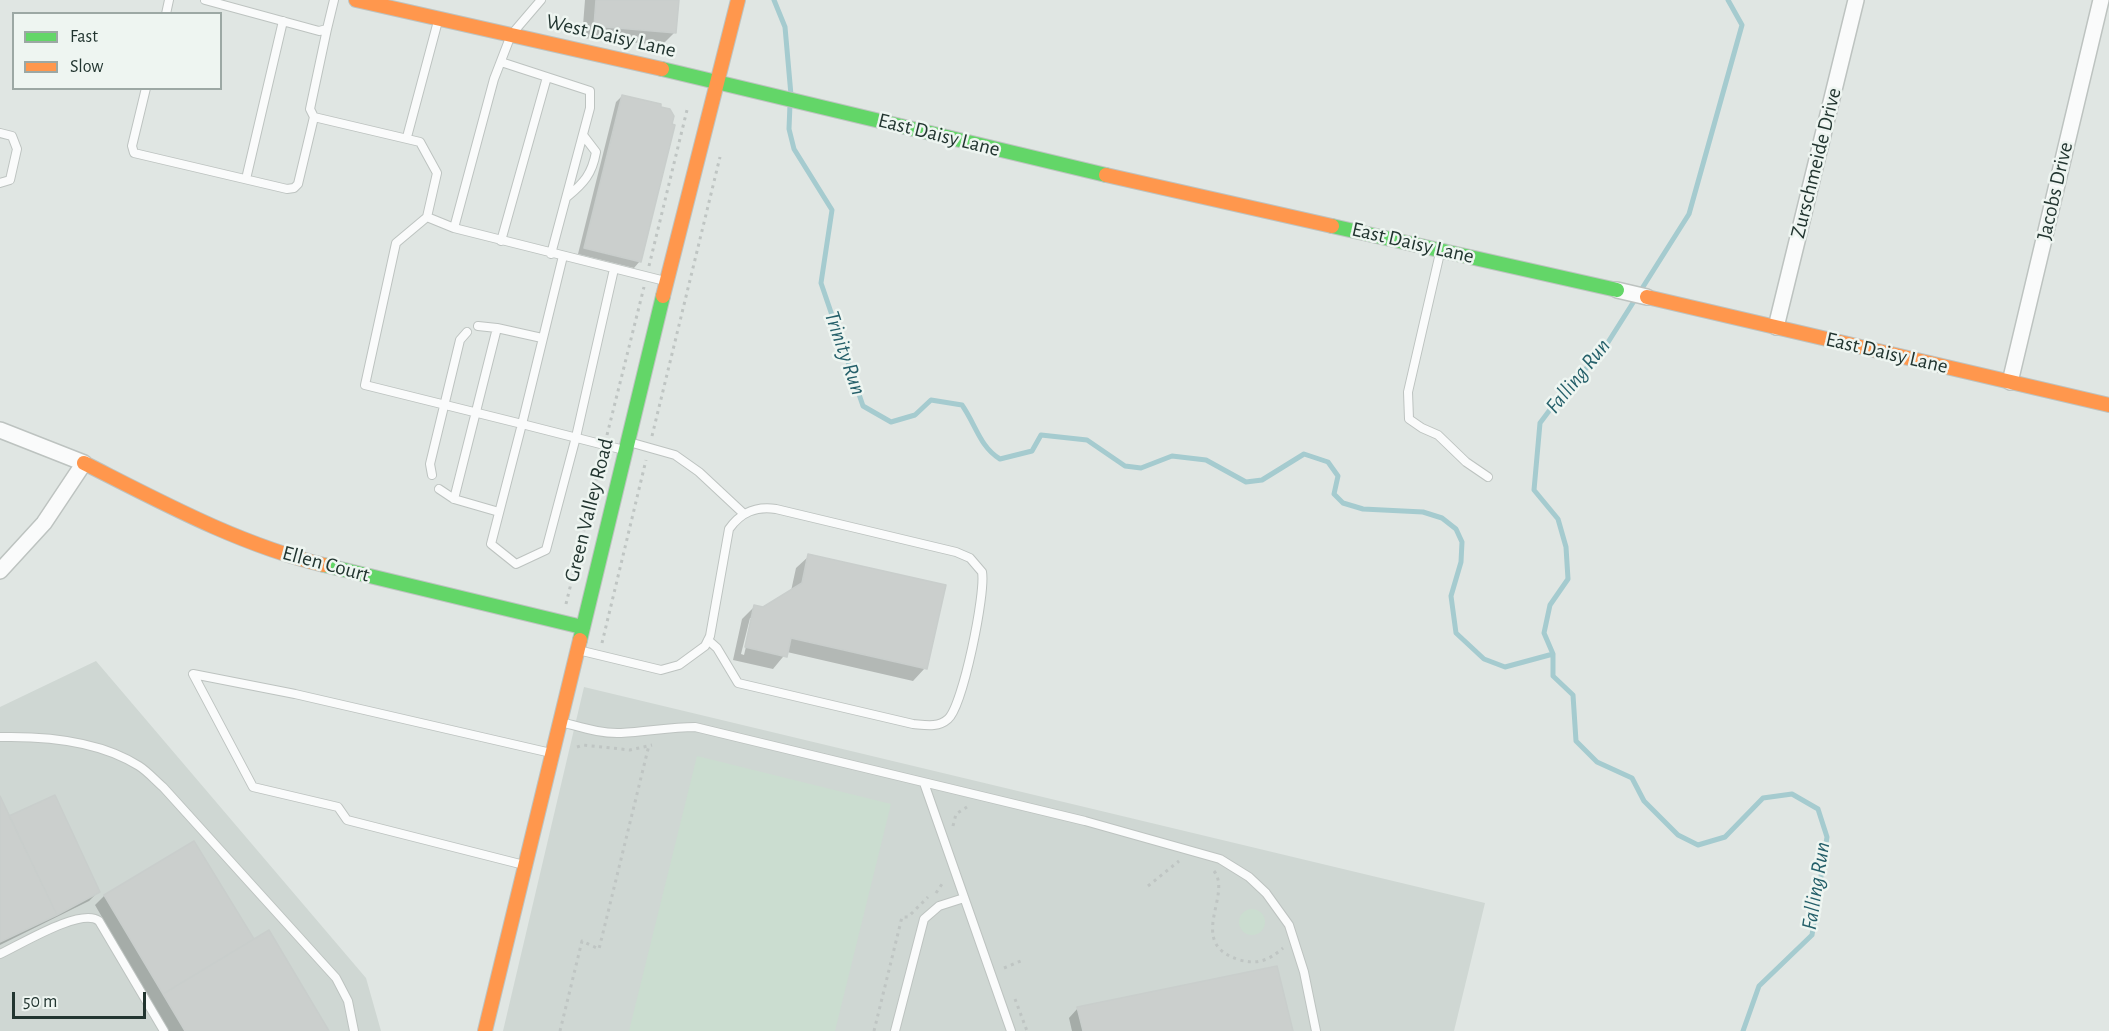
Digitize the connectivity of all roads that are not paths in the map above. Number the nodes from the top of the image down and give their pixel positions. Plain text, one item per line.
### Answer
1 (205, 0) edge
2 (334, 0) edge
3 (356, 0) edge
4 (541, 0) edge
5 (738, 0) edge
6 (1856, 0) edge
7 (2101, 0) edge
8 (390, 4) edge
9 (438, 19) junction
10 (284, 21) junction
11 (327, 29) junction
12 (511, 35) junction
13 (501, 62) junction
14 (547, 77) junction
15 (717, 81) junction
16 (146, 90) edge
17 (314, 117) junction
18 (0, 133) edge
19 (583, 135) junction
20 (407, 138) junction
21 (246, 179) junction
22 (0, 183) edge
23 (566, 198) junction
24 (427, 217) junction
25 (454, 228) junction
26 (501, 241) junction
27 (1441, 249) junction
28 (551, 254) junction
29 (563, 256) junction
30 (614, 268) junction
31 (667, 281) junction
32 (1617, 290) joint
33 (1647, 297) joint
34 (478, 326) dead end
35 (1776, 327) junction
36 (497, 328) junction
37 (467, 332) dead end
38 (542, 338) junction
39 (2010, 382) junction
40 (446, 404) junction
41 (2109, 405) edge
42 (474, 411) junction
43 (522, 424) junction
44 (0, 430) edge
45 (576, 437) junction
46 (627, 446) junction
47 (84, 463) junction
48 (432, 476) dead end
49 (1488, 477) dead end
50 (439, 489) dead end
51 (454, 499) junction
52 (499, 512) junction
53 (744, 514) junction
54 (0, 571) edge
55 (582, 627) junction
56 (708, 640) junction
57 (577, 649) junction
58 (560, 722) junction
59 (0, 737) edge
60 (553, 753) junction
61 (924, 783) junction
62 (525, 865) junction
63 (964, 898) junction
64 (0, 954) edge
65 (164, 1031) edge
66 (354, 1031) edge
67 (485, 1031) edge
68 (895, 1031) edge
69 (1011, 1031) edge
70 (1316, 1031) edge

1 - 10 lane
2 - 11 lane
3 - 8 street, West Daisy Lane
4 - 12 lane
5 - 15 street, Green Valley Road
6 - 35 street, Zurschmeide Drive
7 - 39 street, Jacobs Drive
8 - 9 street, West Daisy Lane
9 - 12 street, West Daisy Lane
9 - 20 lane
10 - 11 lane
10 - 21 lane
11 - 17 lane
12 - 13 lane
12 - 15 street, West Daisy Lane
13 - 14 lane
13 - 25 lane
14 - 19 lane
14 - 26 lane
15 - 27 street, East Daisy Lane
15 - 31 street, Green Valley Road
16 - 21 lane
17 - 20 lane
17 - 21 lane
18 - 22 lane
19 - 23 lane
19 - 23 lane
20 - 24 lane
23 - 28 lane
24 - 25 lane
24 - 40 lane
25 - 26 lane
26 - 28 lane
27 - 32 street, East Daisy Lane
27 - 49 lane
28 - 29 lane
29 - 30 lane
29 - 38 lane
30 - 31 lane
30 - 45 lane
31 - 46 street, Green Valley Road
32 - 33 street, East Daisy Lane
33 - 35 street, East Daisy Lane
34 - 36 lane
35 - 39 street, East Daisy Lane
36 - 38 lane
36 - 42 lane
37 - 40 lane
38 - 43 lane
39 - 41 street, East Daisy Lane
40 - 42 lane
40 - 48 lane
42 - 43 lane
42 - 51 lane
43 - 45 lane
43 - 52 lane
44 - 47 street, Ellen Court
45 - 46 lane
45 - 52 lane
46 - 53 lane
46 - 55 street, Green Valley Road
47 - 54 street
47 - 55 street, Ellen Court
50 - 51 lane
51 - 52 lane
53 - 56 lane
53 - 56 lane
55 - 57 street, Green Valley Road
56 - 57 lane
57 - 58 street, Green Valley Road
58 - 60 street, Green Valley Road
58 - 61 lane
59 - 66 lane
60 - 62 street, Green Valley Road
60 - 62 lane
61 - 63 lane
61 - 70 lane
62 - 67 street, Green Valley Road
63 - 68 lane
63 - 69 lane
64 - 65 lane

